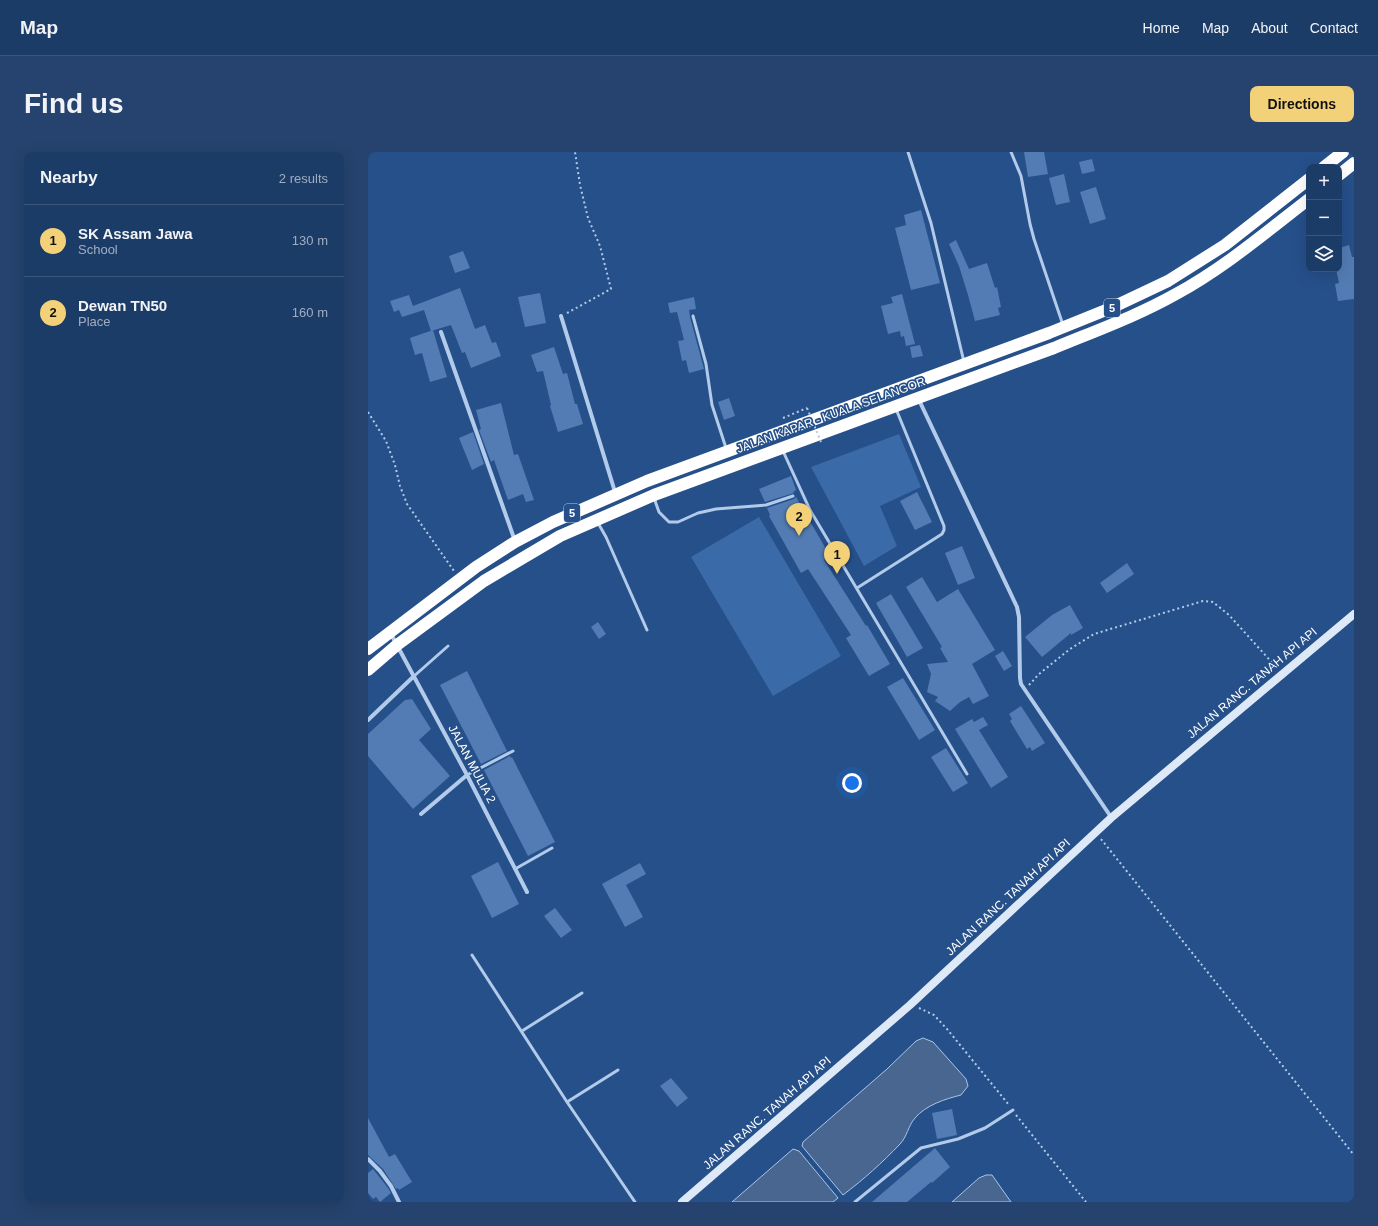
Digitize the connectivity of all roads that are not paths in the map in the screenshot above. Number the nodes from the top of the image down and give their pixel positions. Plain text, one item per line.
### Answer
1 (908, 152) edge
2 (1012, 152) edge
3 (1344, 152) edge
4 (1328, 164) edge
5 (1353, 166) edge
6 (1342, 173) edge
7 (1306, 181) edge
8 (1308, 200) edge
9 (561, 316) road end
10 (692, 316) dead end
11 (1064, 327) junction
12 (441, 332) dead end
13 (965, 364) junction
14 (890, 391) junction
15 (918, 398) junction
16 (895, 406) junction
17 (776, 434) junction
18 (782, 448) junction
19 (727, 452) junction
20 (616, 494) junction
21 (654, 495) junction
22 (793, 496) dead end
23 (596, 520) junction
24 (515, 542) junction
25 (857, 588) junction
26 (1354, 614) edge
27 (647, 630) dead end
28 (390, 631) junction
29 (397, 645) junction
30 (448, 646) dead end
31 (368, 649) edge
32 (368, 670) edge
33 (413, 677) junction
34 (368, 720) edge
35 (513, 751) dead end
36 (967, 774) dead end
37 (467, 775) junction
38 (421, 814) dead end
39 (1111, 818) junction
40 (552, 848) dead end
41 (515, 869) junction
42 (527, 892) dead end
43 (472, 955) dead end
44 (582, 993) dead end
45 (522, 1031) junction
46 (618, 1070) dead end
47 (567, 1102) junction
48 (1013, 1110) road end
49 (368, 1159) edge
50 (399, 1202) edge
51 (635, 1202) edge
52 (682, 1202) edge
53 (855, 1202) edge

1 - 13 lane
2 - 11 lane
3 - 4 highway
5 - 6 highway
7 - 11 highway, JALAN KAPAR - KUALA SELANGOR / 5
8 - 15 highway, JALAN KAPAR - KUALA SELANGOR / 5
9 - 20 street
10 - 19 lane
11 - 13 highway, JALAN KAPAR - KUALA SELANGOR / 5
12 - 24 street
13 - 14 highway, JALAN KAPAR - KUALA SELANGOR / 5
14 - 16 lane
14 - 17 highway, JALAN KAPAR - KUALA SELANGOR / 5
15 - 16 highway, JALAN KAPAR - KUALA SELANGOR / 5
15 - 39 street
16 - 18 highway, JALAN KAPAR - KUALA SELANGOR / 5
16 - 25 lane
17 - 18 highway
17 - 19 highway, JALAN KAPAR - KUALA SELANGOR / 5
18 - 21 highway, JALAN KAPAR - KUALA SELANGOR / 5
18 - 25 lane
19 - 20 highway, JALAN KAPAR - KUALA SELANGOR / 5
20 - 24 highway, JALAN KAPAR - KUALA SELANGOR / 5
21 - 22 lane
21 - 23 highway, JALAN KAPAR - KUALA SELANGOR / 5
23 - 27 lane
23 - 29 highway, JALAN KAPAR - KUALA SELANGOR / 5
24 - 28 highway, JALAN KAPAR - KUALA SELANGOR / 5
25 - 36 lane
26 - 39 street, JALAN RANC. TANAH API API
28 - 29 street, JALAN MULIA 2
28 - 31 highway, JALAN KAPAR - KUALA SELANGOR / 5
29 - 32 highway, JALAN KAPAR - KUALA SELANGOR / 5
29 - 33 street, JALAN MULIA 2
30 - 33 lane
33 - 34 street
33 - 37 street, JALAN MULIA 2
35 - 37 lane
37 - 38 street
37 - 41 street, JALAN MULIA 2
39 - 52 street, JALAN RANC. TANAH API API
40 - 41 lane
41 - 42 street, JALAN MULIA 2
43 - 45 lane
44 - 45 lane
45 - 47 lane
46 - 47 lane
47 - 51 lane
48 - 53 lane
49 - 50 street

